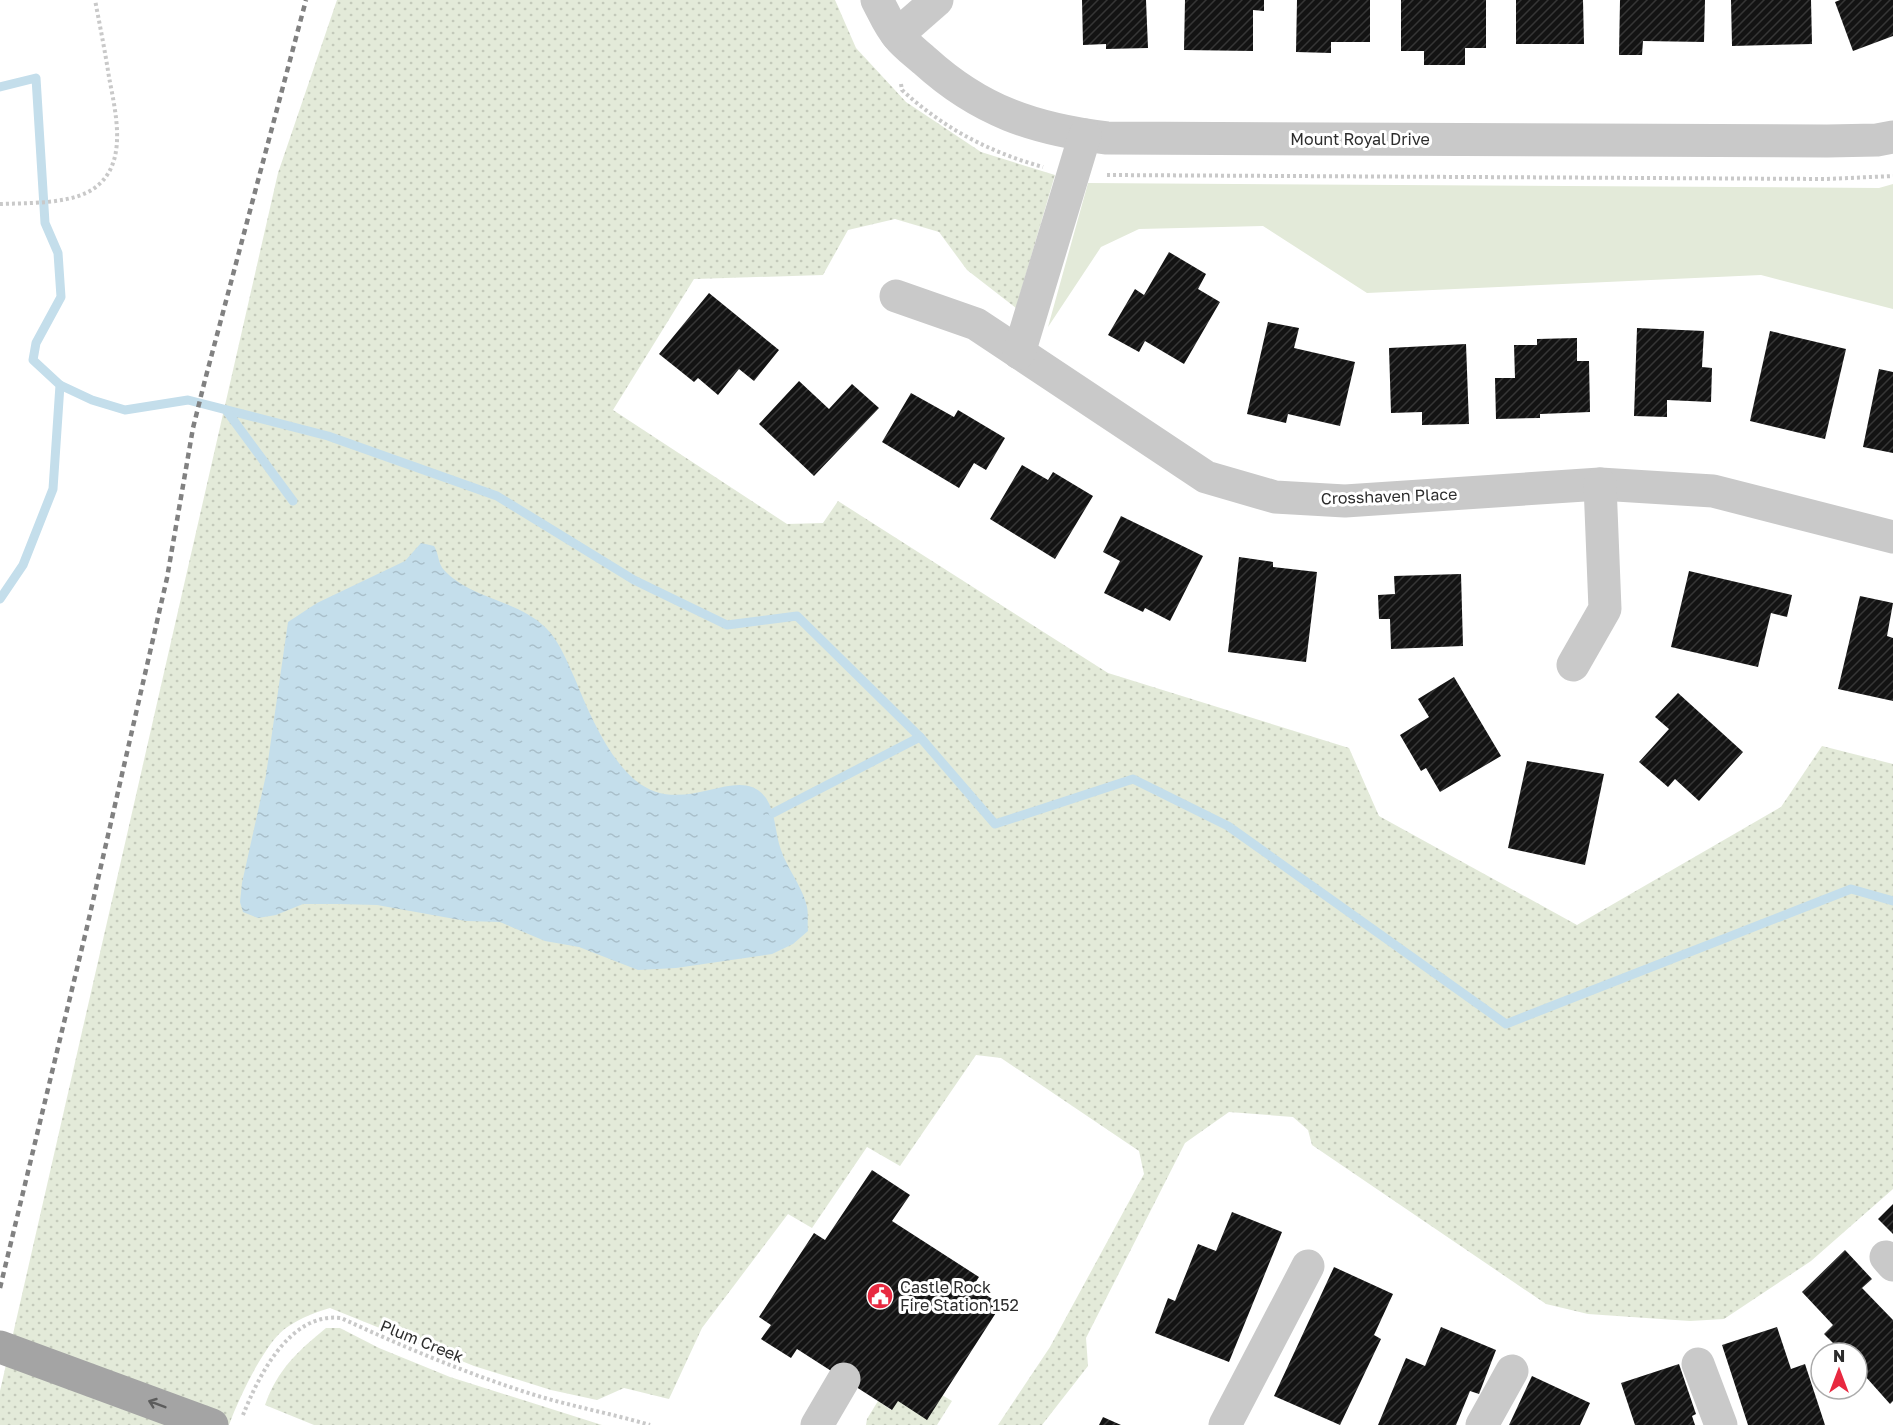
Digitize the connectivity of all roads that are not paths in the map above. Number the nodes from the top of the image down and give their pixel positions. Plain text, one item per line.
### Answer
1 (877, 0) edge
2 (937, 0) edge
3 (897, 35) junction
4 (1085, 135) junction
5 (1893, 137) edge
6 (896, 296) dead end
7 (1019, 353) junction
8 (1600, 484) junction
9 (1893, 537) edge
10 (1573, 665) dead end
11 (1308, 1266) dead end
12 (0, 1347) edge
13 (1698, 1364) dead end
14 (1512, 1371) dead end
15 (844, 1379) dead end
16 (212, 1425) edge
17 (817, 1425) edge
18 (1225, 1425) edge
19 (1482, 1425) edge
20 (1721, 1425) edge

1 - 3 street, Mount Royal Drive
2 - 3 street
3 - 4 street, Mount Royal Drive
4 - 5 street, Mount Royal Drive
4 - 7 street
6 - 7 street, Crosshaven Place
7 - 8 street, Crosshaven Place
8 - 9 street, Crosshaven Place
8 - 10 street
11 - 18 street
16 -> 12 main road
13 - 20 street
14 - 19 street
15 - 17 street

